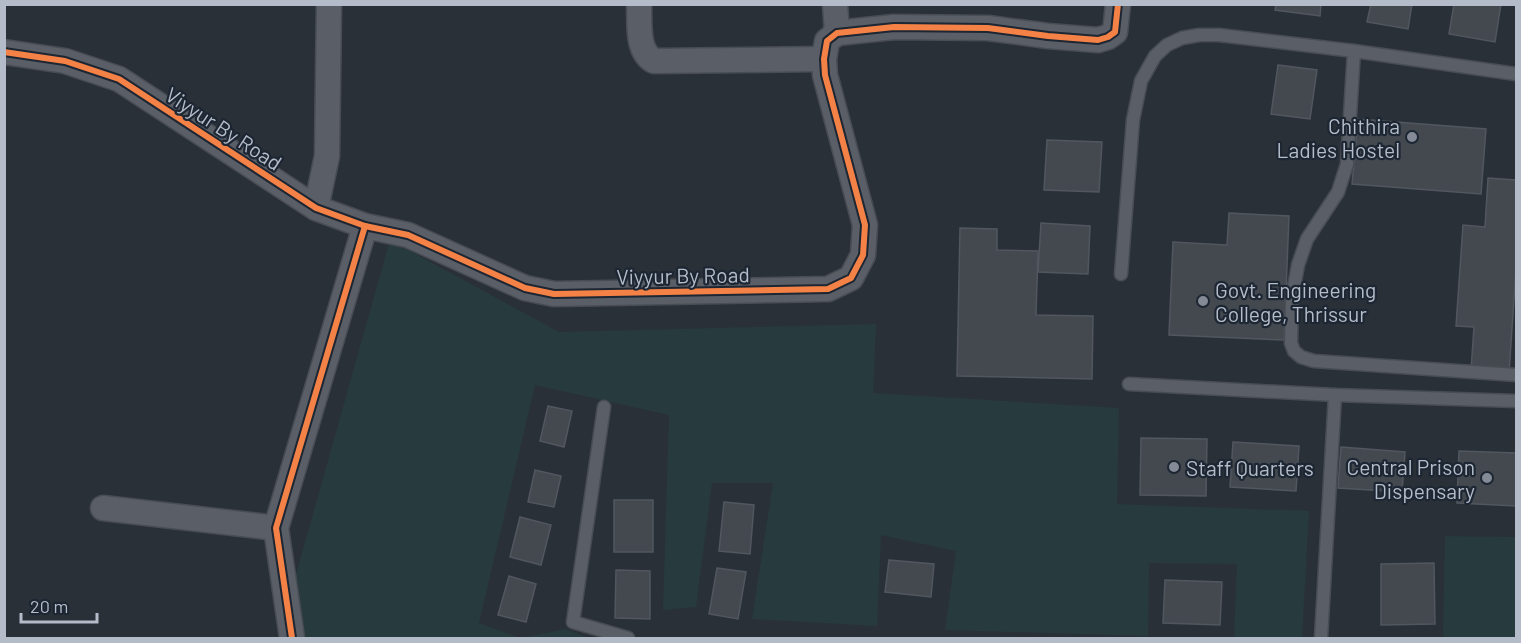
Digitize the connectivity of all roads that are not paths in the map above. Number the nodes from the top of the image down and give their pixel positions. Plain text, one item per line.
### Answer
1 (329, 4) edge
2 (639, 4) edge
3 (835, 4) edge
4 (1118, 4) edge
5 (837, 33) junction
6 (1354, 51) junction
7 (4, 52) edge
8 (824, 58) junction
9 (1516, 74) edge
10 (316, 208) junction
11 (366, 226) junction
12 (1121, 274) dead end
13 (1516, 375) edge
14 (1129, 384) dead end
15 (1335, 395) junction
16 (1516, 401) edge
17 (604, 407) dead end
18 (103, 508) dead end
19 (276, 528) junction
20 (292, 639) edge
21 (628, 639) edge
22 (1321, 639) edge

1 - 10 street
2 - 8 street
3 - 5 street
4 - 5 street
5 - 8 street
6 - 9 lane
6 - 12 lane
6 - 13 lane
7 - 10 street, Viyyur By Road
8 - 11 street, Viyyur By Road
10 - 11 street, Viyyur By Road
11 - 19 street
14 - 15 lane
15 - 16 lane
15 - 22 lane
17 - 21 lane
18 - 19 street
19 - 20 street

